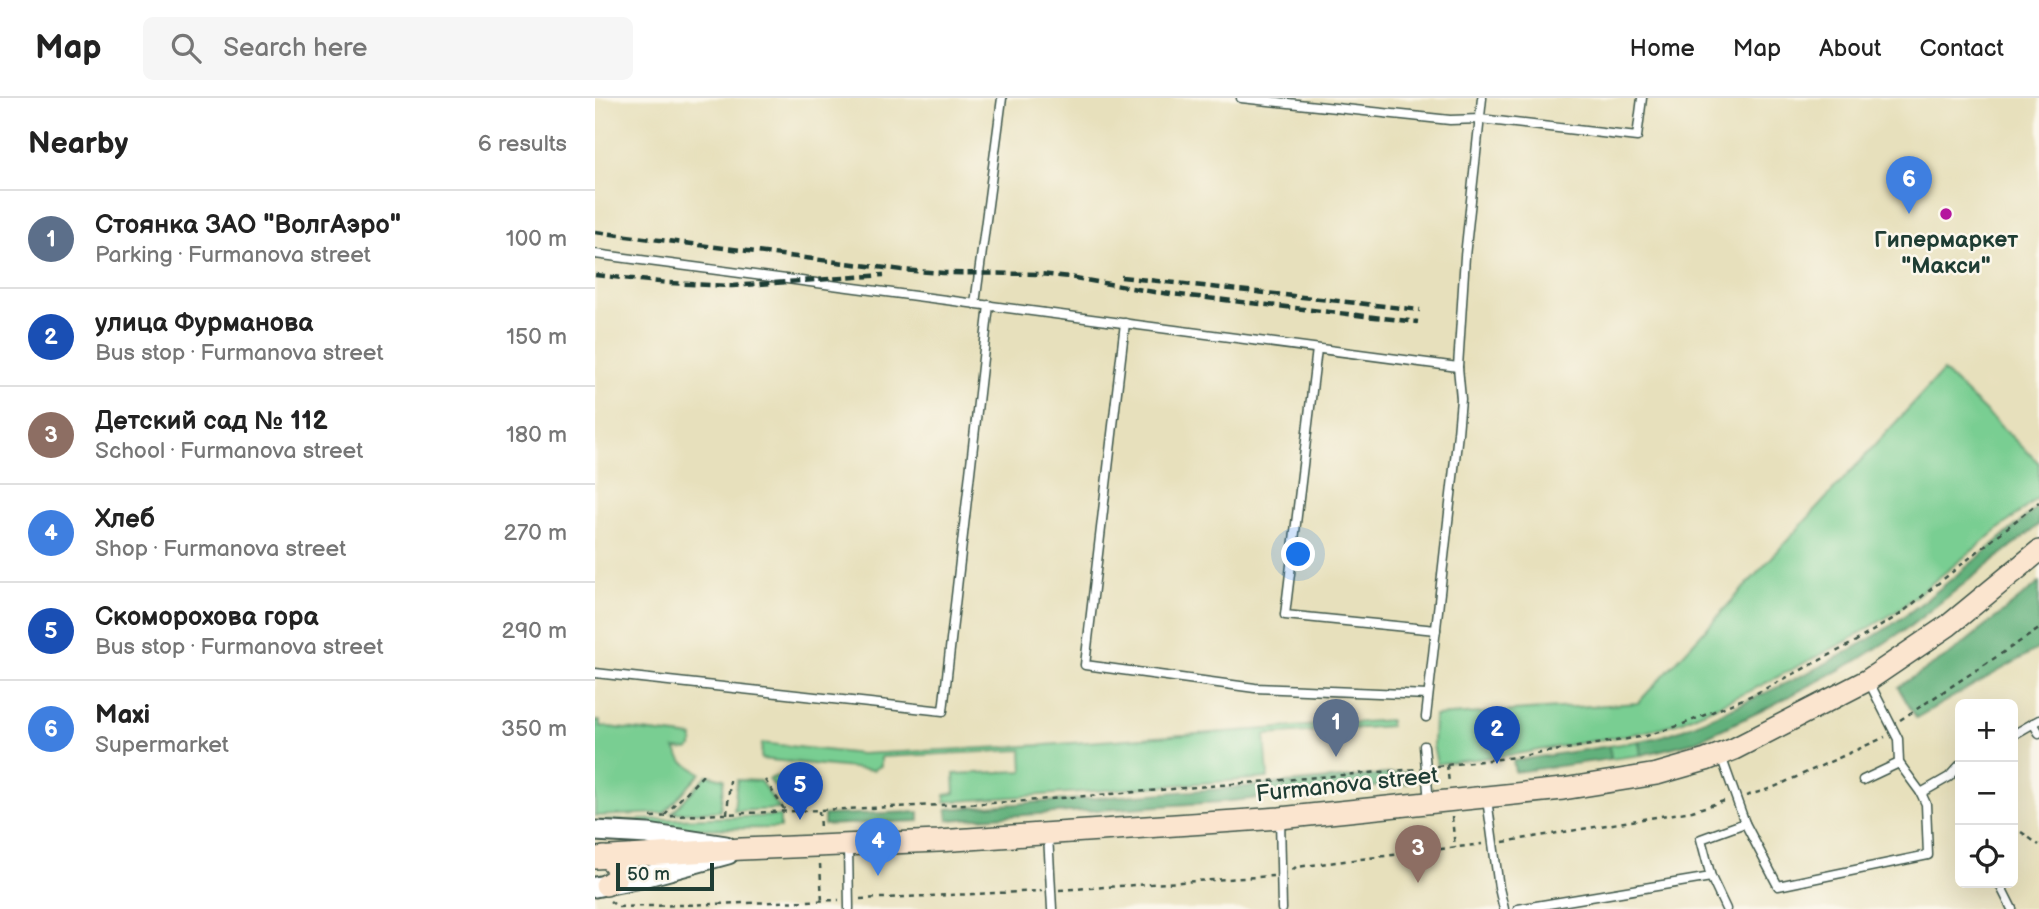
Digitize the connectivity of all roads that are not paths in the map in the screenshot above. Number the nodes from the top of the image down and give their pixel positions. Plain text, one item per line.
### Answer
1 (1003, 98) edge
2 (1241, 98) edge
3 (1482, 98) edge
4 (1642, 98) edge
5 (1480, 120) junction
6 (595, 254) edge
7 (975, 304) junction
8 (989, 305) junction
9 (1125, 323) junction
10 (1317, 349) junction
11 (1458, 368) junction
12 (2039, 551) edge
13 (1436, 630) junction
14 (595, 673) edge
15 (1868, 680) junction
16 (1429, 695) junction
17 (1426, 717) dead end
18 (2036, 721) edge
19 (2018, 732) edge
20 (2039, 733) edge
21 (1424, 746) dead end
22 (1721, 755) junction
23 (1899, 763) junction
24 (1955, 770) edge
25 (1863, 780) dead end
26 (1921, 793) junction
27 (1487, 796) junction
28 (1429, 802) junction
29 (1280, 818) junction
30 (1745, 823) junction
31 (601, 831) edge
32 (1048, 835) junction
33 (848, 845) junction
34 (742, 849) junction
35 (602, 857) edge
36 (1711, 877) junction
37 (601, 886) edge
38 (2002, 888) edge
39 (849, 904) edge
40 (1052, 909) edge
41 (1282, 909) edge
42 (1504, 909) edge
43 (1518, 909) edge
44 (1725, 909) edge
45 (2012, 909) edge

1 - 7 lane
2 - 5 lane
3 - 5 lane
4 - 5 lane
5 - 11 lane
6 - 7 lane
7 - 8 lane
8 - 9 lane
8 - 14 lane
9 - 10 lane
9 - 16 lane
10 - 11 lane
10 - 13 lane
11 - 13 lane
12 - 15 main road, Furmanova street
13 - 16 lane
15 - 22 main road, Furmanova street
15 - 23 lane
16 - 17 lane
18 - 19 lane
18 - 20 lane
21 - 28 lane
22 - 27 main road, Furmanova street
22 - 30 lane
23 - 25 lane
23 - 26 lane
24 - 26 lane
26 - 30 lane
27 - 28 main road, Furmanova street
27 - 42 lane
28 - 29 main road, Furmanova street
29 - 32 main road, Furmanova street
29 - 41 lane
30 - 36 lane
31 - 34 street
31 - 35 street
32 - 33 main road, Furmanova street
32 - 40 lane
33 - 34 main road, Furmanova street
33 - 39 lane
34 - 35 main road, Furmanova street
34 - 37 street
35 - 37 main road
36 - 43 lane
36 - 44 lane
38 - 45 lane

